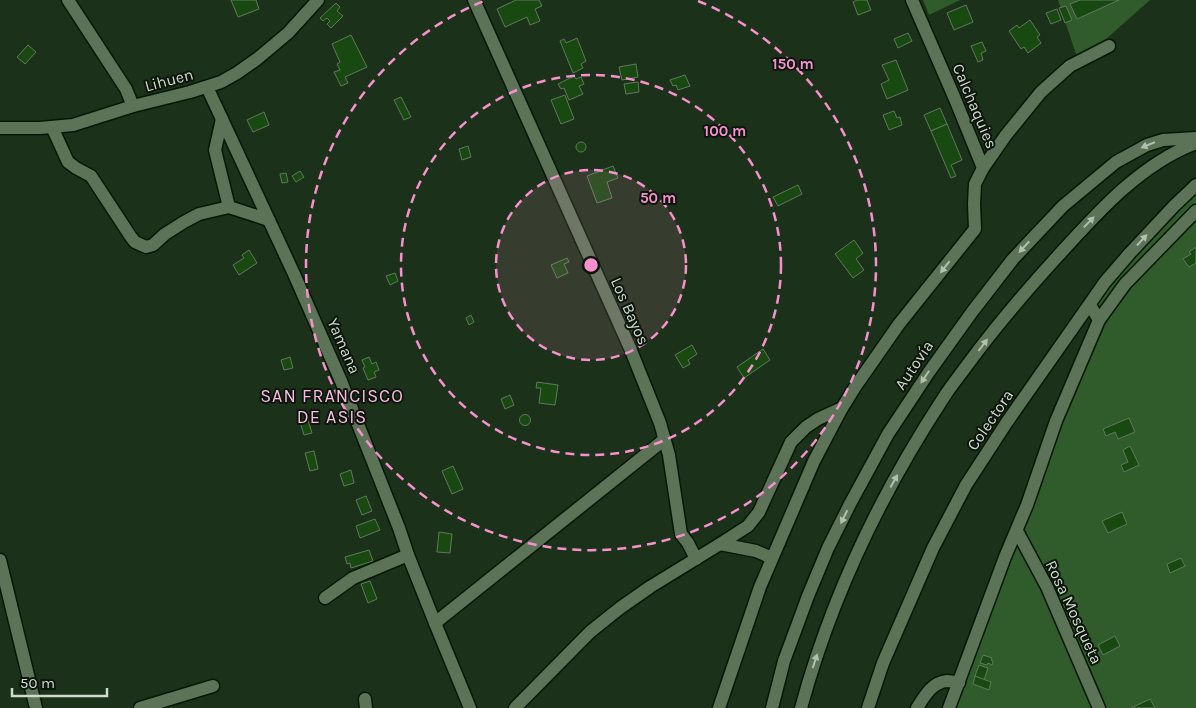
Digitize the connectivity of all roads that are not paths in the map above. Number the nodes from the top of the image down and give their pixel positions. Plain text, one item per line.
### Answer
1 (68, 0) edge
2 (318, 0) edge
3 (474, 0) edge
4 (912, 0) edge
5 (1109, 46) dead end
6 (207, 87) junction
7 (133, 106) junction
8 (222, 119) junction
9 (52, 127) junction
10 (0, 128) edge
11 (1196, 138) edge
12 (1196, 143) edge
13 (983, 168) junction
14 (1196, 185) edge
15 (229, 208) junction
16 (1196, 211) edge
17 (269, 220) junction
18 (1090, 305) junction
19 (1098, 320) junction
20 (842, 408) junction
21 (665, 439) junction
22 (1016, 531) junction
23 (720, 544) junction
24 (408, 555) junction
25 (772, 558) junction
26 (696, 559) junction
27 (0, 560) edge
28 (325, 598) dead end
29 (435, 623) junction
30 (959, 683) junction
31 (213, 686) dead end
32 (36, 708) edge
33 (140, 708) edge
34 (470, 708) edge
35 (514, 708) edge
36 (719, 708) edge
37 (772, 708) edge
38 (801, 708) edge
39 (868, 708) edge
40 (917, 708) edge
41 (949, 708) edge
42 (1100, 708) edge

1 - 7 street
2 - 6 street, Lihuen
3 - 21 street, Los Bayos
4 - 13 street, Calchaquies
5 - 13 street
6 - 7 street, Lihuen
6 - 8 street, Yamana
7 - 9 street, Lihuen
8 - 15 street
8 - 17 street, Yamana
9 - 10 street, Lihuen
9 - 15 street
11 -> 37 street, Autovía
38 -> 12 street
13 -> 20 street, Calchaquies
18 -> 14 street, Colectora
15 - 17 street
16 - 19 street
17 - 24 street, Yamana
18 - 19 street
18 - 39 street, Colectora
19 - 22 street
20 - 23 street
20 - 25 street
21 - 26 street, Los Bayos
21 - 29 street
22 - 30 street
22 - 42 street, Rosa Mosqueta
23 - 25 street
23 - 26 street
24 - 28 street
24 - 29 street, Yamana
25 - 36 street
26 - 35 street
27 - 32 street
29 - 34 street, Yamana
30 - 40 street
30 - 41 street
31 - 33 street

